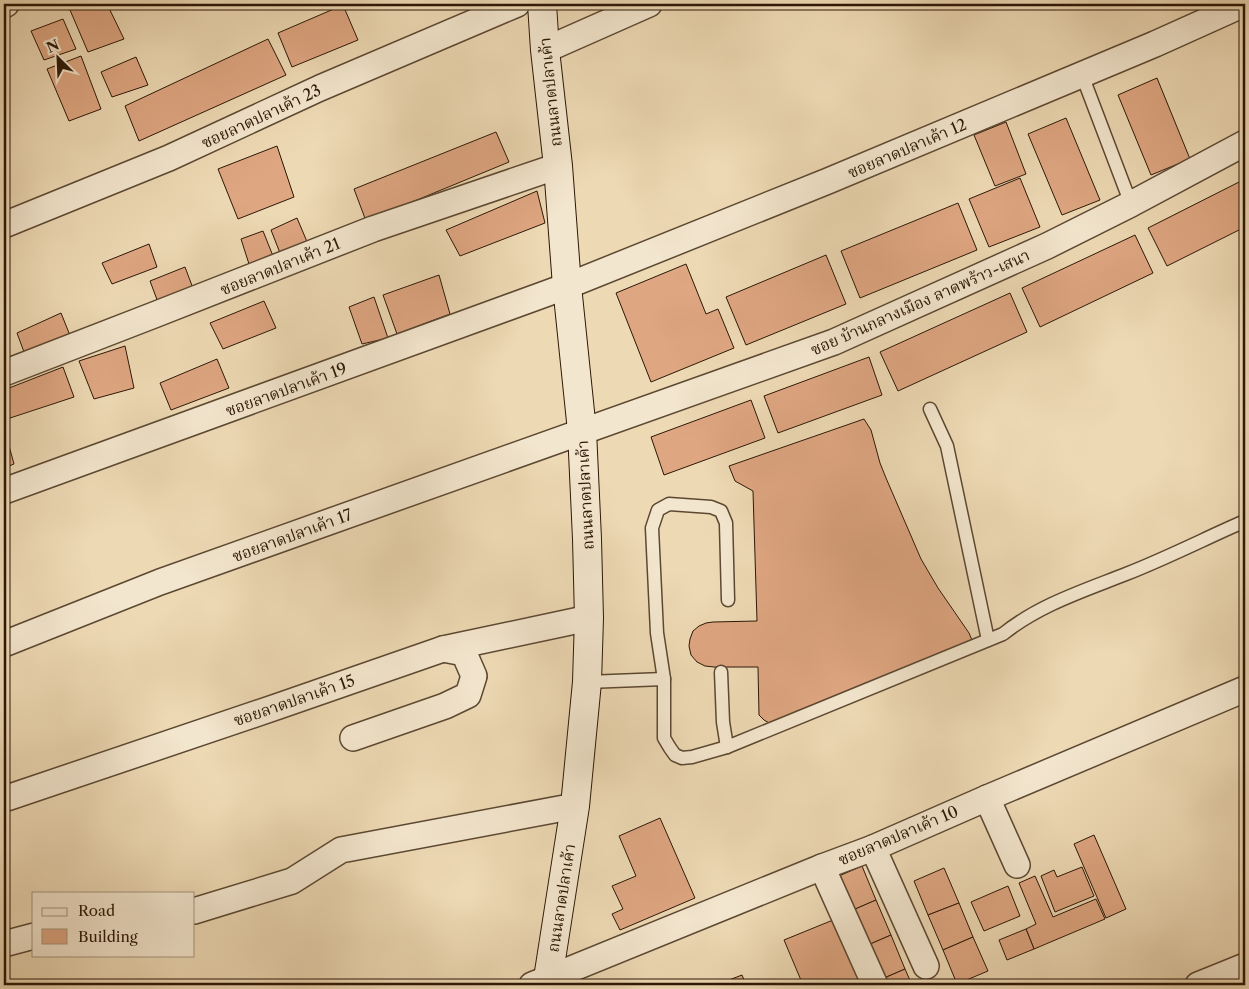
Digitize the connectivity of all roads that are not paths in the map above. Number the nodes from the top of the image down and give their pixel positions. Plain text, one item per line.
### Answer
1 (517, 4) edge
2 (542, 4) edge
3 (649, 4) edge
4 (1244, 4) edge
5 (545, 50) junction
6 (1082, 75) junction
7 (1245, 143) edge
8 (558, 166) junction
9 (1131, 204) junction
10 (4, 225) edge
11 (567, 286) junction
12 (4, 373) edge
13 (930, 409) dead end
14 (582, 431) junction
15 (4, 491) edge
16 (1245, 521) edge
17 (728, 600) dead end
18 (589, 618) junction
19 (988, 640) junction
20 (4, 644) edge
21 (443, 649) junction
22 (721, 672) dead end
23 (664, 679) junction
24 (587, 682) junction
25 (1245, 689) edge
26 (353, 738) dead end
27 (727, 747) junction
28 (4, 798) edge
29 (987, 798) junction
30 (575, 806) junction
31 (873, 848) junction
32 (1017, 865) dead end
33 (822, 867) junction
34 (195, 911) edge
35 (32, 937) edge
36 (4, 944) edge
37 (926, 966) dead end
38 (1245, 966) edge
39 (543, 983) edge
40 (875, 985) edge
41 (1198, 985) edge

1 - 10 street, ซอยลาดปลาเค้า 23
2 - 5 main road, ถนนลาดปลาเค้า
3 - 5 street
4 - 6 street, ซอยลาดปลาเค้า 12
5 - 8 main road, ถนนลาดปลาเค้า
6 - 9 lane
6 - 11 street, ซอยลาดปลาเค้า 12
7 - 9 street, ซอย บ้านกลางเมือง ลาดพร้าว-เสนา
8 - 11 main road, ถนนลาดปลาเค้า
8 - 12 street, ซอยลาดปลาเค้า 21
9 - 14 street, ซอย บ้านกลางเมือง ลาดพร้าว-เสนา
11 - 14 main road, ถนนลาดปลาเค้า
11 - 15 street, ซอยลาดปลาเค้า 19
13 - 19 lane
14 - 18 main road, ถนนลาดปลาเค้า
14 - 20 street, ซอยลาดปลาเค้า 17
16 - 19 lane
17 - 23 lane
18 - 21 street, ซอยลาดปลาเค้า 15
18 - 24 main road, ถนนลาดปลาเค้า
19 - 27 lane
21 - 26 street
21 - 28 street, ซอยลาดปลาเค้า 15
22 - 27 lane
23 - 24 lane
23 - 27 lane
24 - 30 main road, ถนนลาดปลาเค้า
25 - 29 street, ซอยลาดปลาเค้า 10
29 - 31 street, ซอยลาดปลาเค้า 10
29 - 32 street
30 - 34 street
30 - 39 main road, ถนนลาดปลาเค้า
31 - 33 street, ซอยลาดปลาเค้า 10
31 - 37 street
33 - 39 street, ซอยลาดปลาเค้า 10
33 - 40 street
35 - 36 street
38 - 41 street

